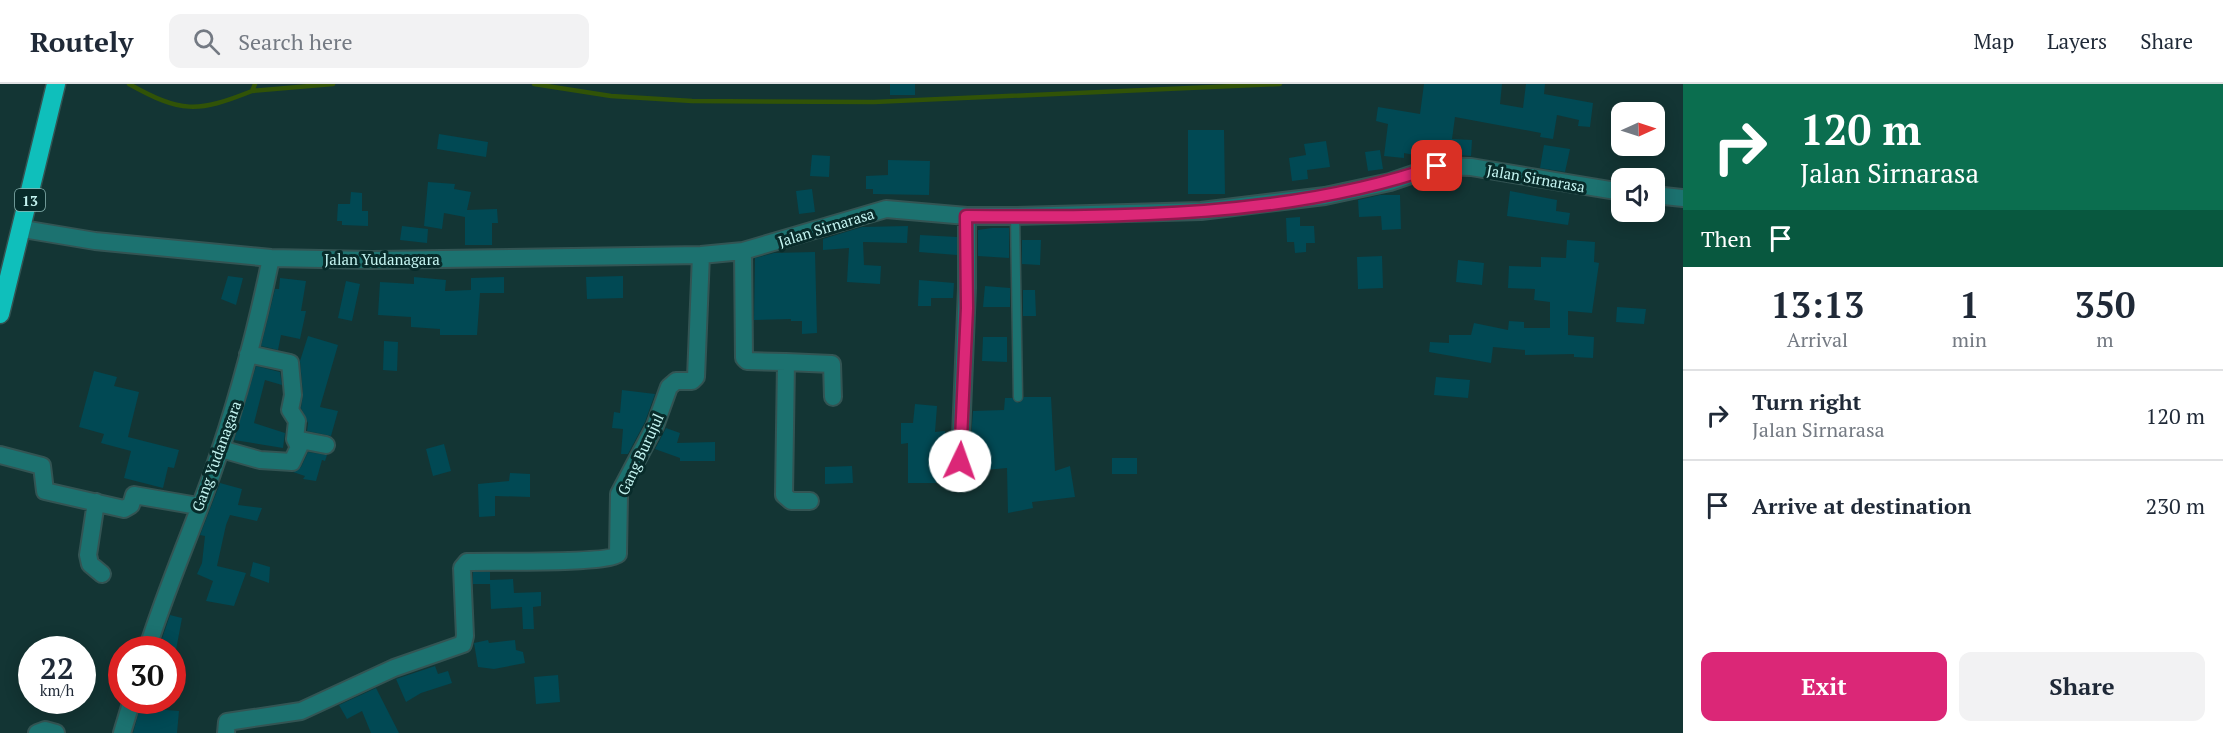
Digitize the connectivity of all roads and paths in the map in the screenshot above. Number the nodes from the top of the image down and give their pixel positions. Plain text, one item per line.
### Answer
1 (56, 84) edge
2 (1611, 190) edge
3 (1665, 196) edge
4 (1683, 198) edge
5 (966, 216) junction
6 (1015, 216) junction
7 (23, 229) junction
8 (743, 251) junction
9 (701, 255) junction
10 (271, 258) junction
11 (0, 314) edge
12 (248, 354) junction
13 (786, 362) junction
14 (1018, 397) dead end
15 (833, 398) dead end
16 (295, 439) junction
17 (326, 445) dead end
18 (221, 449) junction
19 (0, 455) edge
20 (960, 461) dead end
21 (810, 501) dead end
22 (96, 502) junction
23 (198, 506) junction
24 (102, 574) dead end
25 (151, 636) edge
26 (128, 714) edge
27 (37, 733) edge
28 (56, 733) edge
29 (122, 733) edge
30 (226, 733) edge

1 - 7 highway, 13
2 - 6 street, Jalan Sirnarasa
3 - 4 street
5 - 6 street, Jalan Sirnarasa
5 - 8 street, Jalan Sirnarasa
5 - 20 street
6 - 14 lane
7 - 10 street, Jalan Yudanagara
7 - 11 highway, 13
8 - 9 street, Jalan Yudanagara
8 - 13 street
9 - 10 street, Jalan Yudanagara
9 - 30 street, Gang Burujul
10 - 12 street, Gang Yudanagara
12 - 16 street
12 - 18 street, Gang Yudanagara
13 - 15 street
13 - 21 street
16 - 17 street
16 - 18 street
18 - 23 street, Gang Yudanagara
19 - 22 street
22 - 23 street
22 - 24 street
23 - 25 street, Gang Yudanagara
26 - 29 street
27 - 28 street

